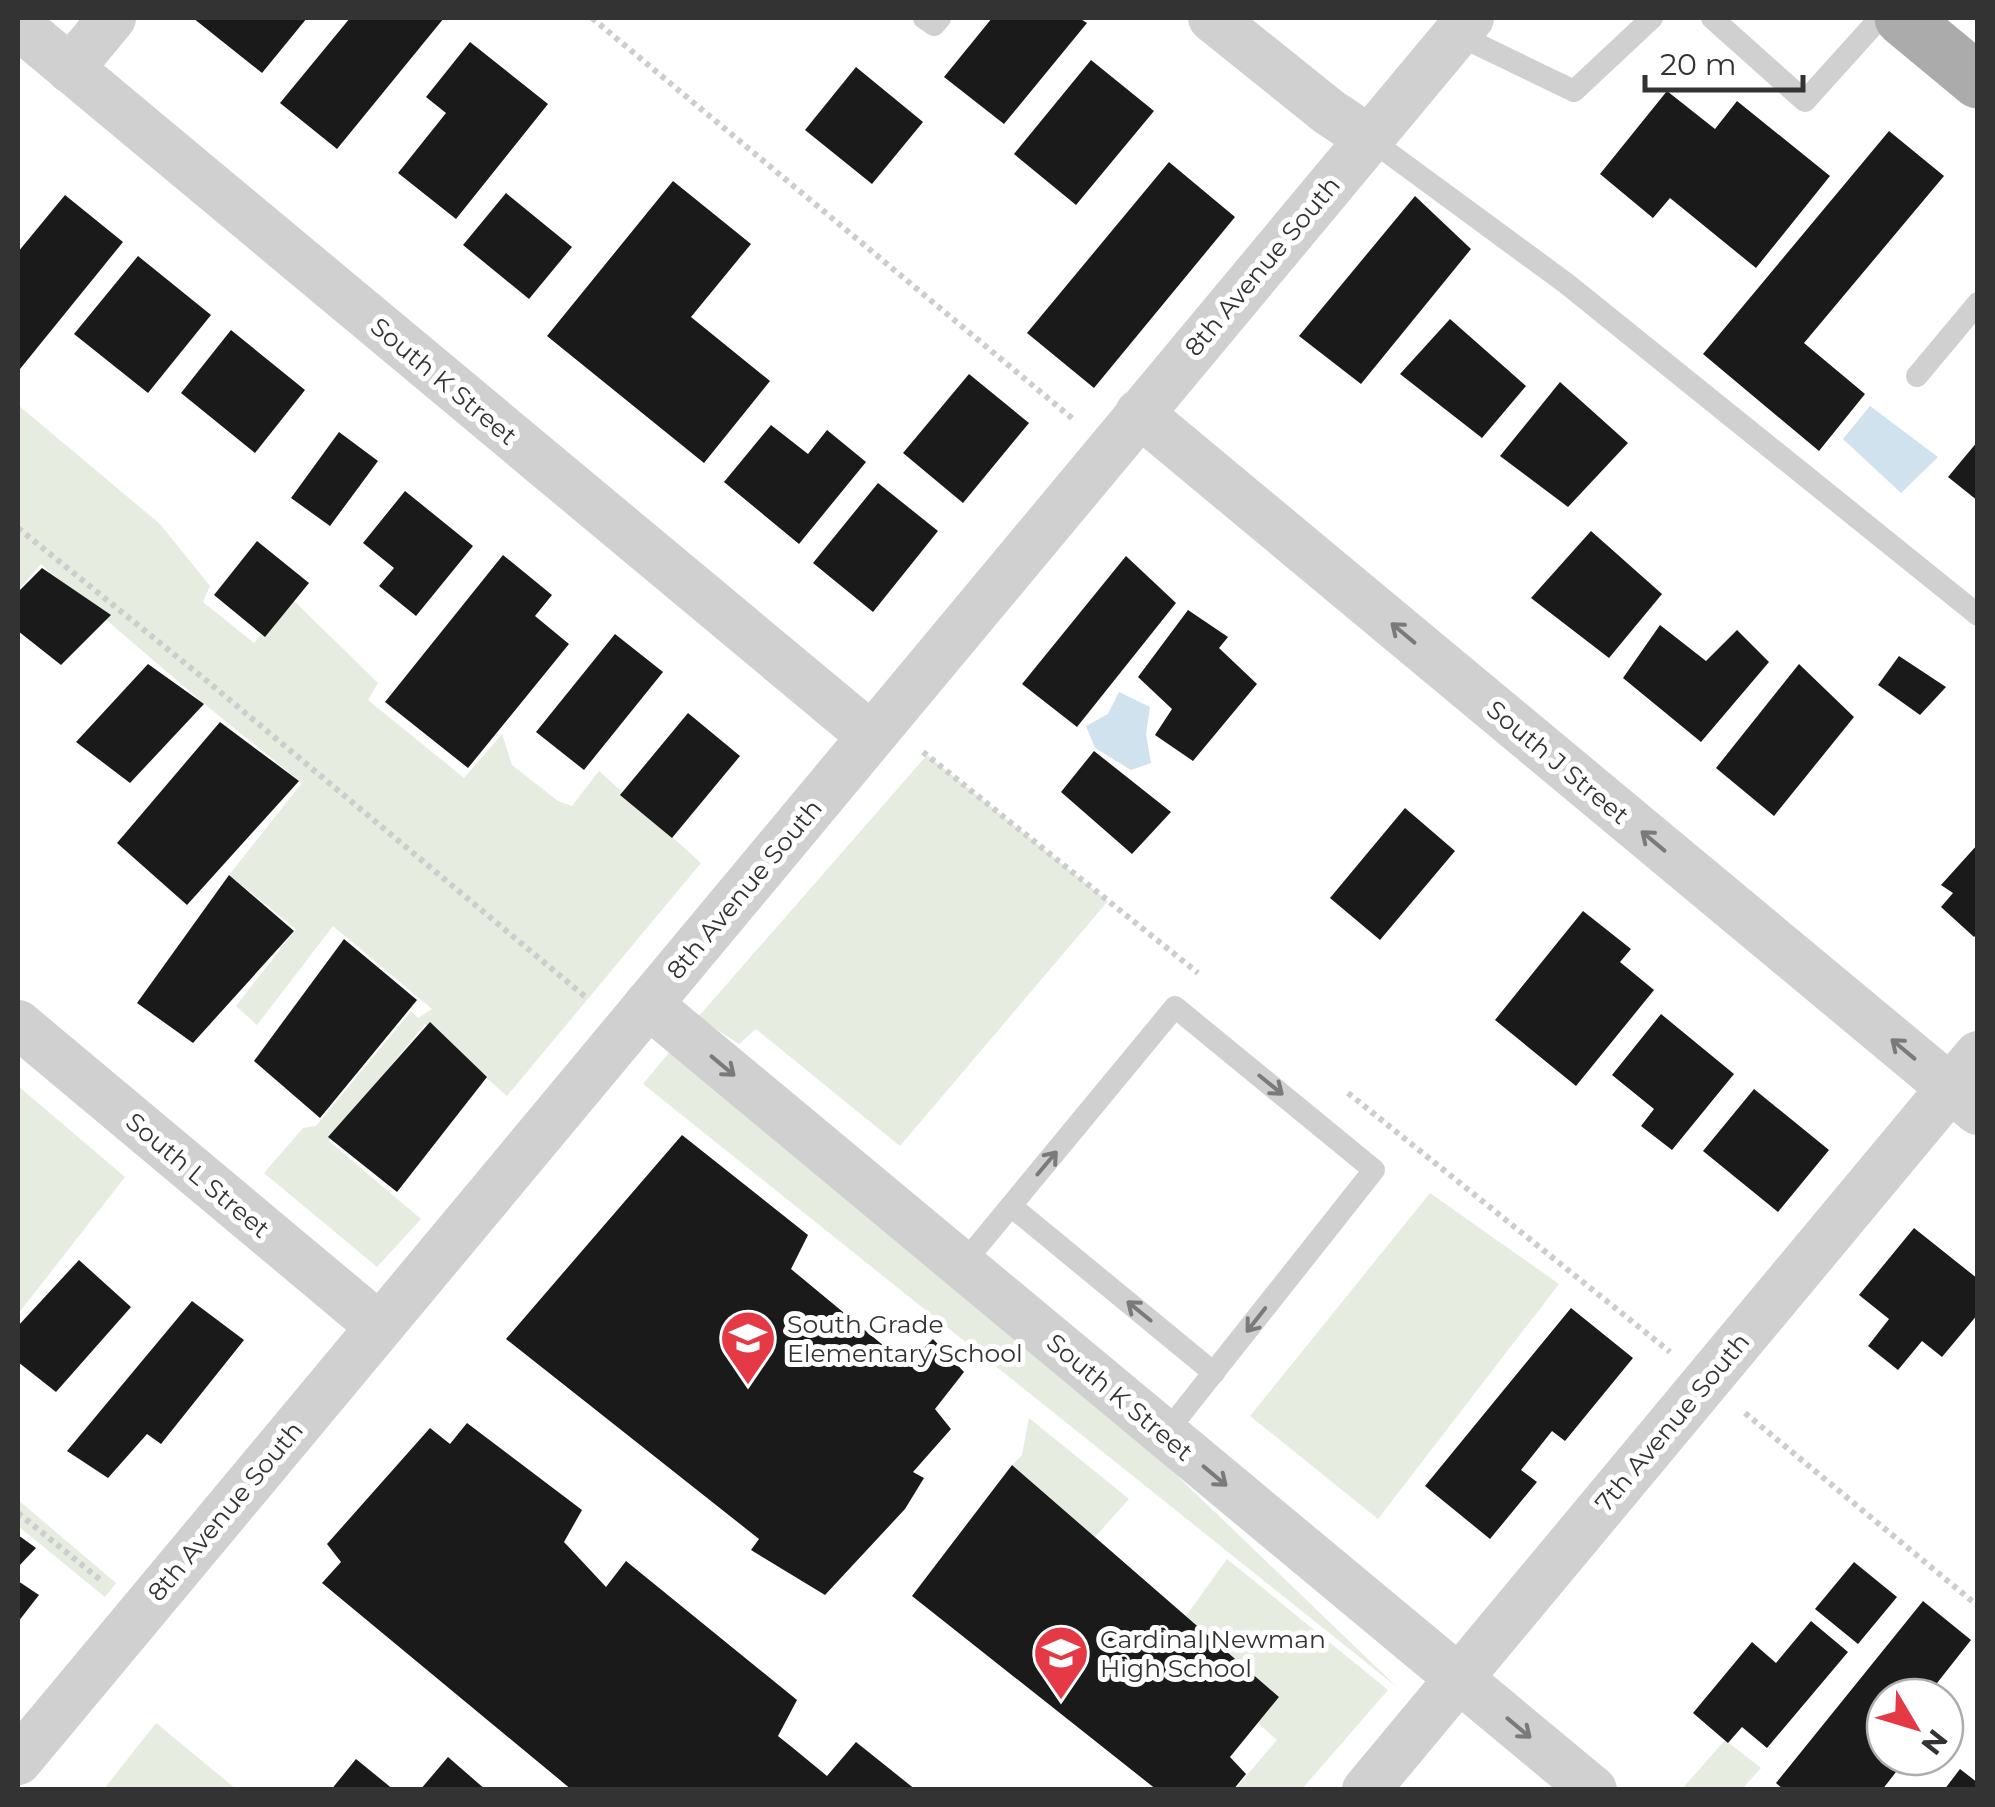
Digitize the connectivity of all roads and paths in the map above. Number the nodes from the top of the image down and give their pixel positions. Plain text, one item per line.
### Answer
1 (112, 18) edge
2 (592, 18) edge
3 (924, 18) edge
4 (940, 18) edge
5 (1212, 18) edge
6 (1652, 18) edge
7 (1712, 18) edge
8 (1880, 18) edge
9 (1902, 18) edge
10 (18, 26) edge
11 (1463, 26) edge
12 (70, 69) junction
13 (1978, 80) edge
14 (1371, 140) junction
15 (1978, 303) edge
16 (1917, 376) dead end
17 (1139, 413) junction
18 (1074, 420) dead end
19 (18, 528) edge
20 (1978, 614) edge
21 (871, 736) junction
22 (593, 1003) dead end
23 (648, 1004) junction
24 (18, 1024) edge
25 (1968, 1085) edge
26 (1011, 1206) junction
27 (962, 1265) junction
28 (379, 1326) junction
29 (1214, 1373) junction
30 (1707, 1381) junction
31 (1166, 1434) junction
32 (18, 1513) edge
33 (111, 1589) dead end
34 (1978, 1606) edge
35 (1458, 1678) junction
36 (18, 1761) edge
37 (1366, 1790) edge
38 (1593, 1790) edge

1 - 12 street
2 - 18 path
3 - 4 lane
5 - 14 street
6 - 11 lane
7 - 8 lane
9 - 13 main road
10 - 12 street, South K Street
11 - 14 street, 8th Avenue South
12 - 21 street, South K Street
14 - 17 street, 8th Avenue South
14 - 20 lane
15 - 16 lane
17 - 21 street, 8th Avenue South
25 -> 17 street, South J Street
19 - 22 path
21 - 23 street, 8th Avenue South
23 -> 27 street, South K Street
23 - 28 street, 8th Avenue South
24 - 28 street, South L Street
25 - 30 street, 7th Avenue South
26 - 27 lane
29 -> 26 lane
26 -> 29 lane
27 - 31 street, South K Street
28 - 36 street, 8th Avenue South
29 - 31 lane
30 - 34 path
30 - 35 street, 7th Avenue South
31 -> 35 street, South K Street
32 - 33 path
35 - 37 street, 7th Avenue South
35 -> 38 street, South K Street

